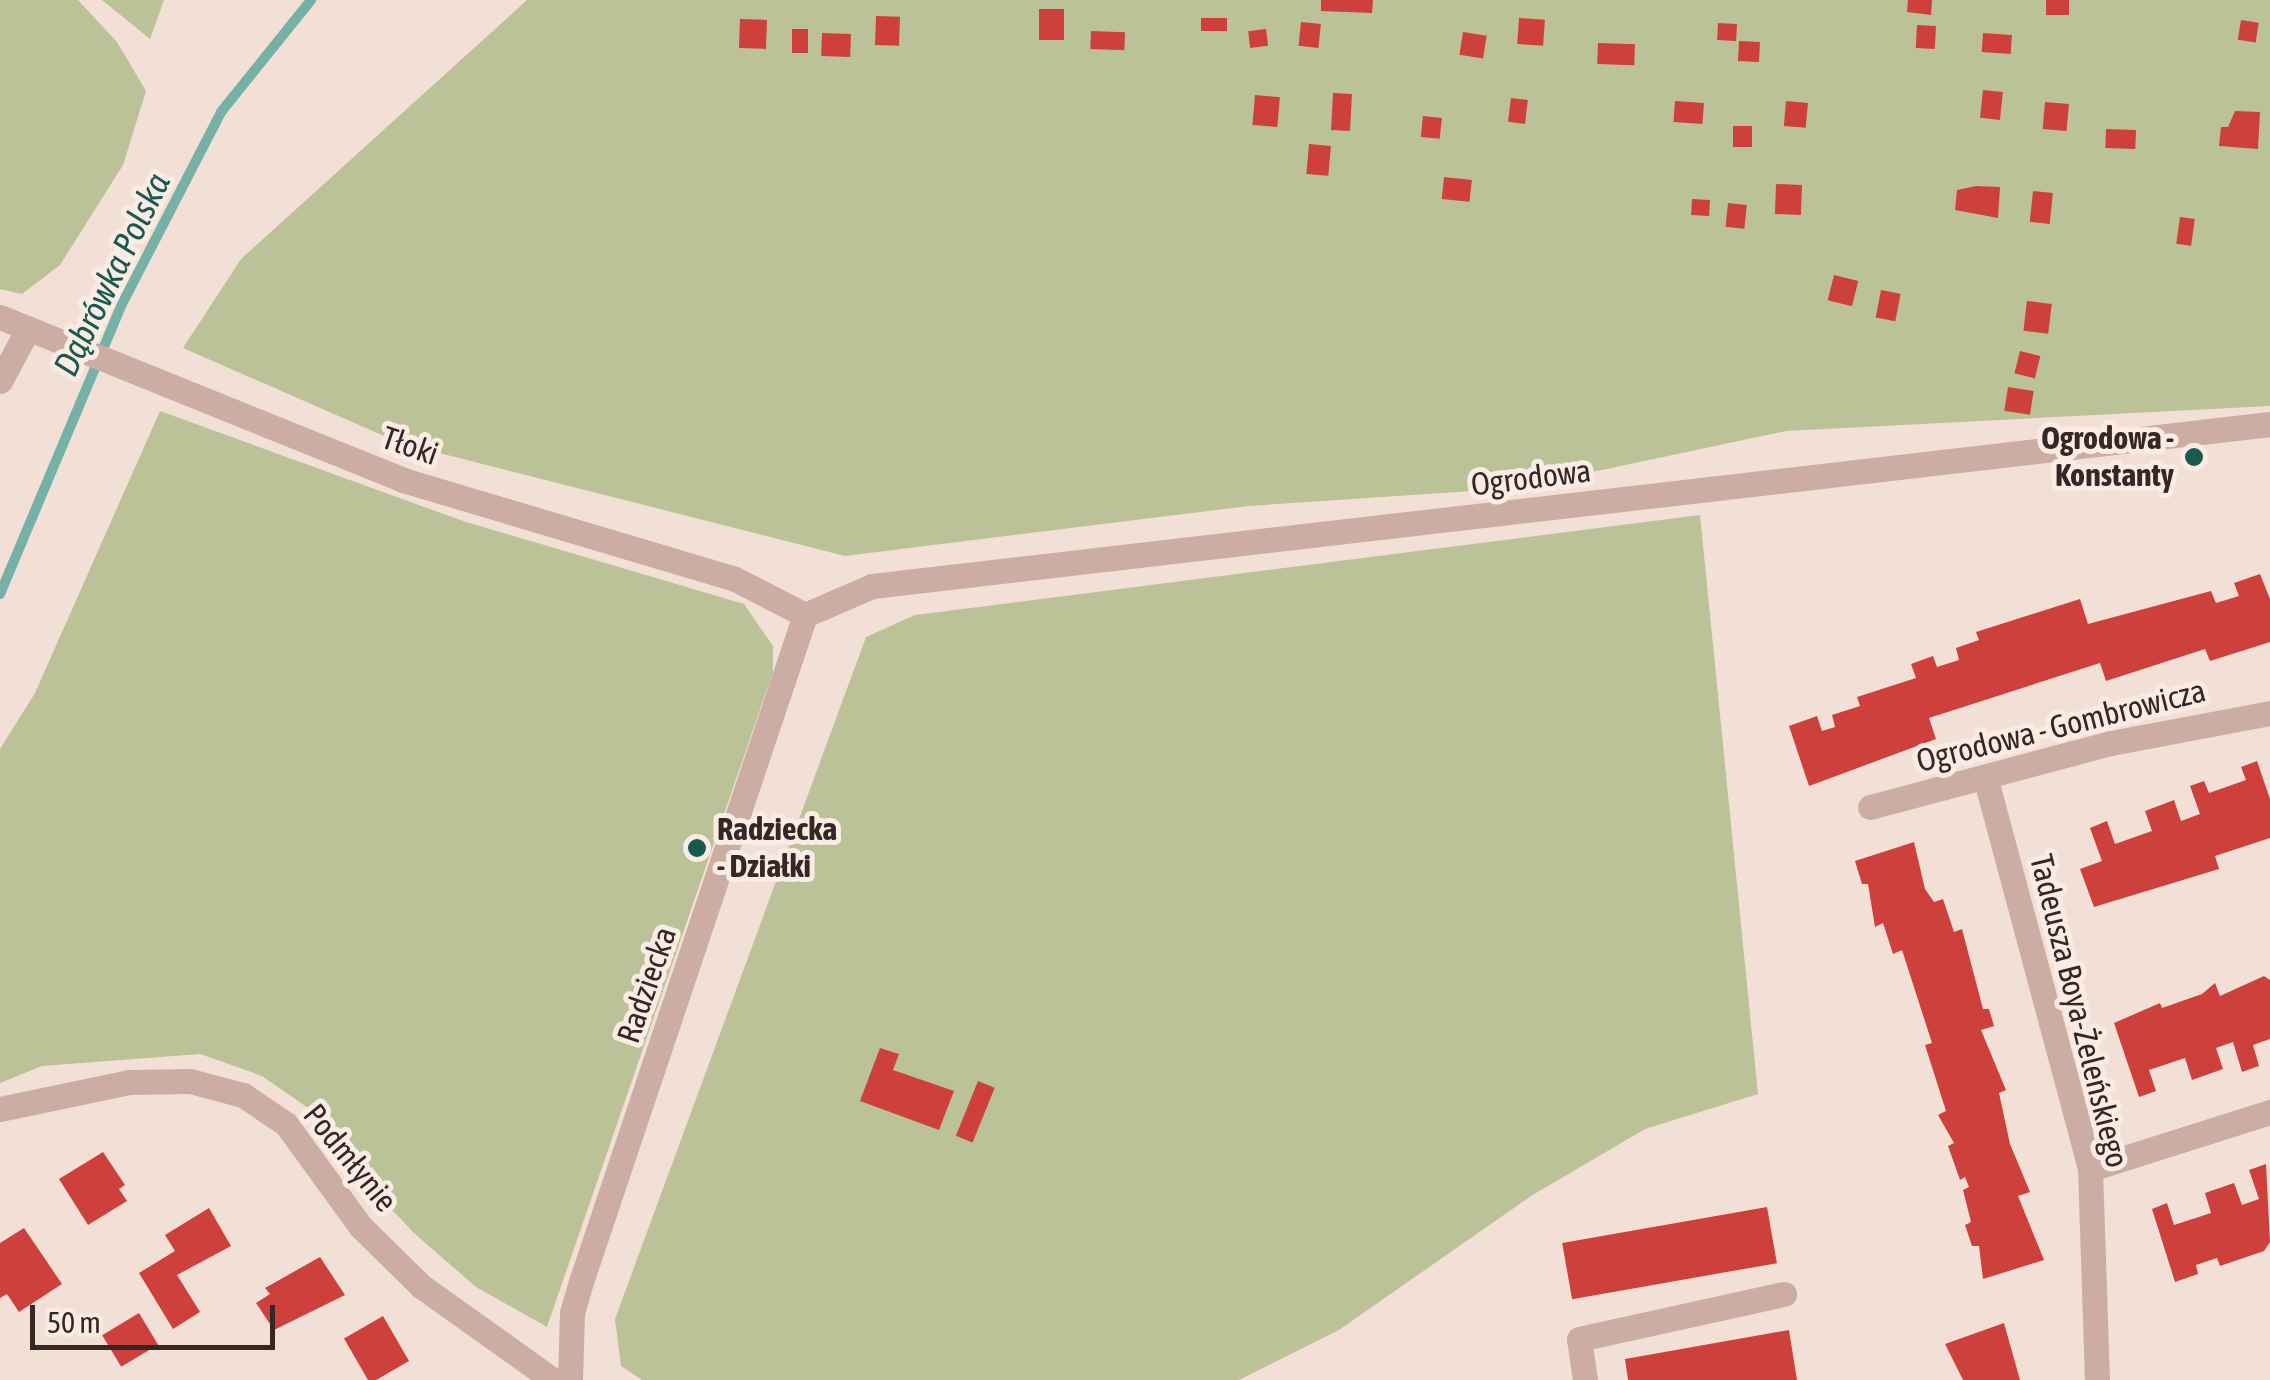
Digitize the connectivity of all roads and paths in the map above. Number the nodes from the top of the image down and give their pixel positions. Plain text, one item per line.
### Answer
1 (0, 317) edge
2 (28, 329) junction
3 (0, 381) edge
4 (2270, 424) edge
5 (805, 615) junction
6 (2270, 713) edge
7 (1986, 780) junction
8 (1870, 807) dead end
9 (0, 1109) edge
10 (2270, 1112) edge
11 (2090, 1168) junction
12 (1784, 1294) dead end
13 (552, 1380) edge
14 (570, 1380) edge
15 (1586, 1380) edge
16 (2097, 1380) edge

1 - 2 street, Tłoki
2 - 3 street
2 - 5 street, Tłoki
4 - 5 street, Ogrodowa
5 - 14 street, Radziecka
6 - 7 street, Ogrodowa - Gombrowicza
7 - 8 street, Ogrodowa - Gombrowicza
7 - 11 street, Tadeusza Boya-Żeleńskiego
9 - 13 street, Podmłynie
10 - 11 street
11 - 16 street, Tadeusza Boya-Żeleńskiego
12 - 15 street

